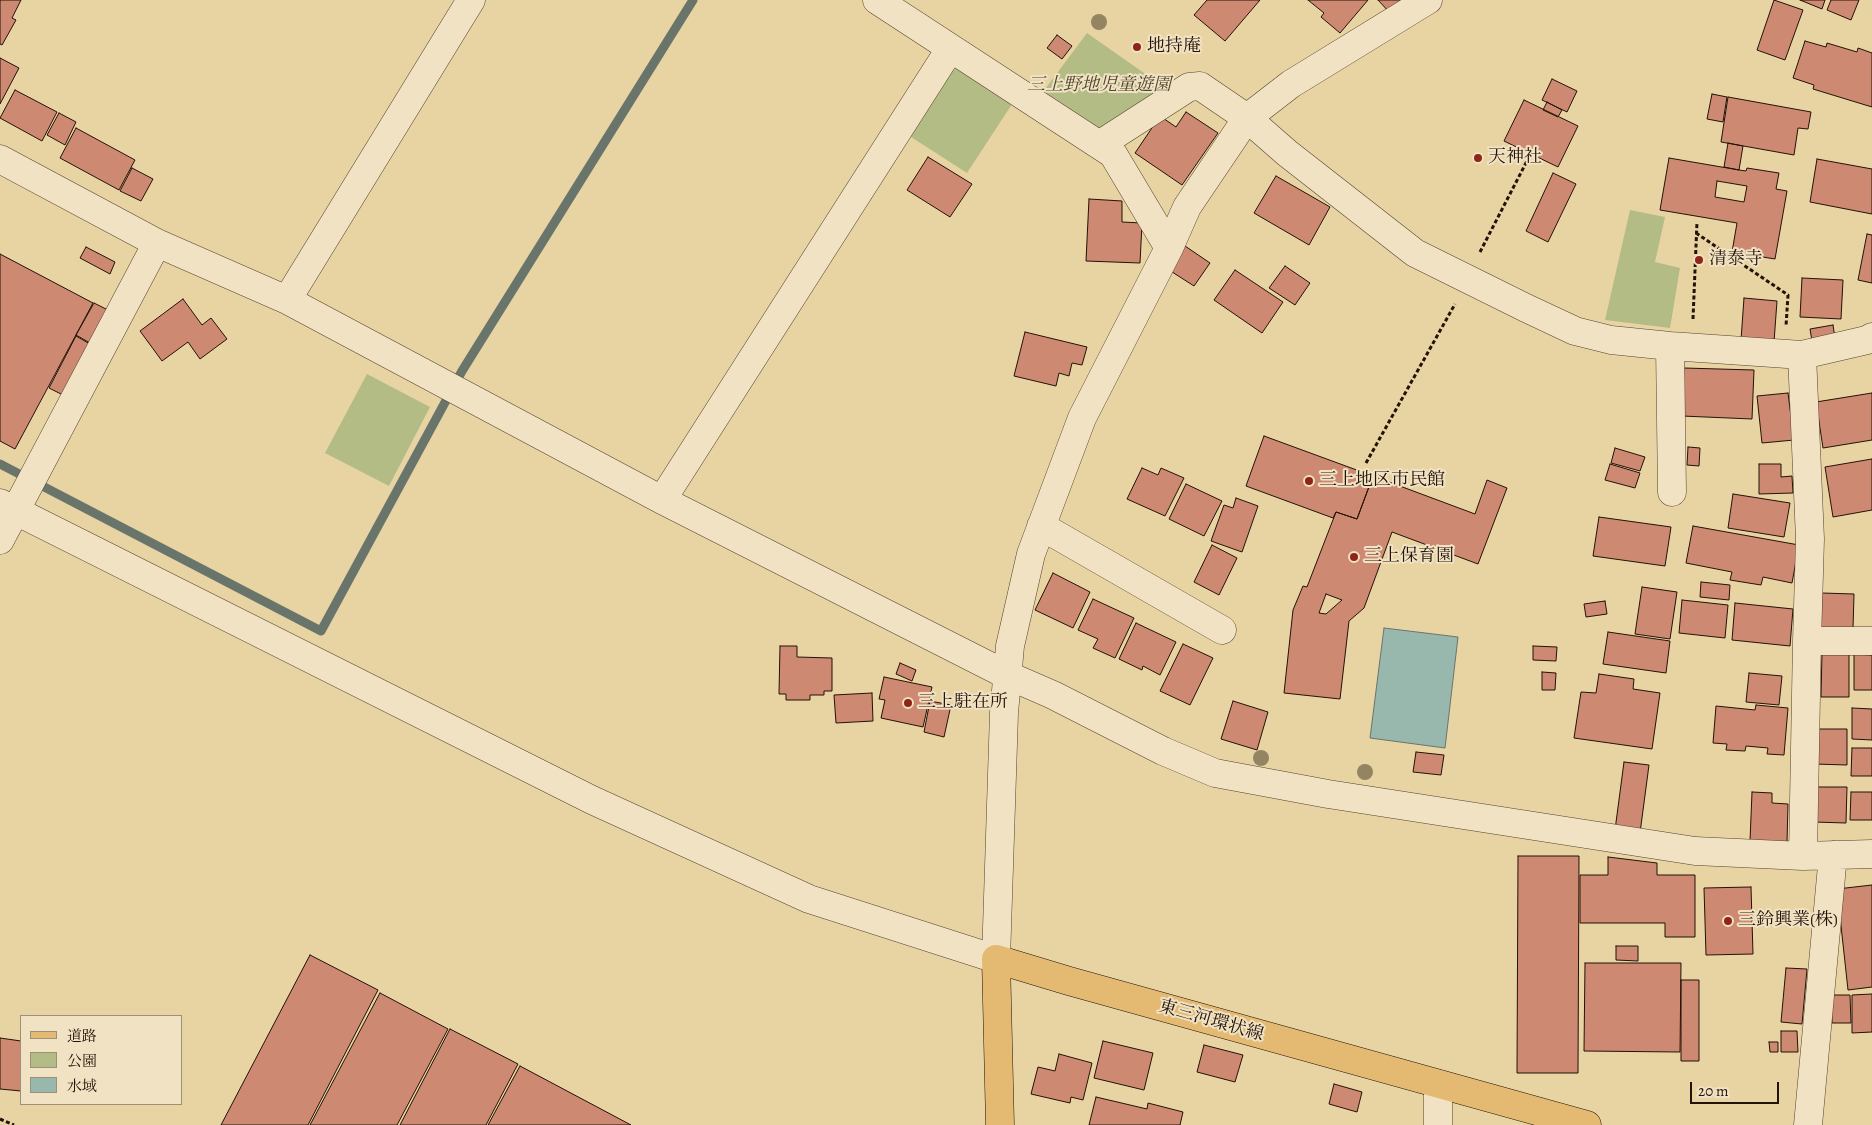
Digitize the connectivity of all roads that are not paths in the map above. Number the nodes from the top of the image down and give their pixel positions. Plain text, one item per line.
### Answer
1 (471, 0) edge
2 (877, 0) edge
3 (1428, 0) edge
4 (950, 49) junction
5 (1247, 118) junction
6 (1099, 145) junction
7 (0, 159) edge
8 (157, 242) junction
9 (1169, 248) junction
10 (287, 300) junction
11 (1872, 337) edge
12 (1794, 344) junction
13 (1670, 346) junction
14 (1672, 492) dead end
15 (662, 500) junction
16 (8, 507) edge
17 (1041, 526) junction
18 (0, 540) edge
19 (1222, 630) dead end
20 (1807, 641) junction
21 (1872, 641) edge
22 (1007, 675) junction
23 (1872, 854) edge
24 (1833, 855) junction
25 (1803, 856) junction
26 (996, 958) junction
27 (1438, 1084) junction
28 (1000, 1125) edge
29 (1438, 1125) edge
30 (1587, 1125) edge
31 (1808, 1125) edge

1 - 10 street
2 - 4 street
3 - 5 street
4 - 6 street
4 - 15 street
5 - 6 street
5 - 9 street
5 - 13 street
6 - 9 street
7 - 8 street
8 - 10 street
8 - 16 street
9 - 17 street
10 - 15 street
11 - 12 street
12 - 13 street
12 - 20 street
13 - 14 street
15 - 22 street
16 - 18 street
16 - 26 street
17 - 19 street
17 - 22 street
20 - 21 street
20 - 25 street
22 - 25 street
22 - 26 street
23 - 24 street
24 - 25 street
24 - 31 street
26 - 27 main road, 東三河環状線
26 - 28 main road
27 - 29 street
27 - 30 main road, 東三河環状線

